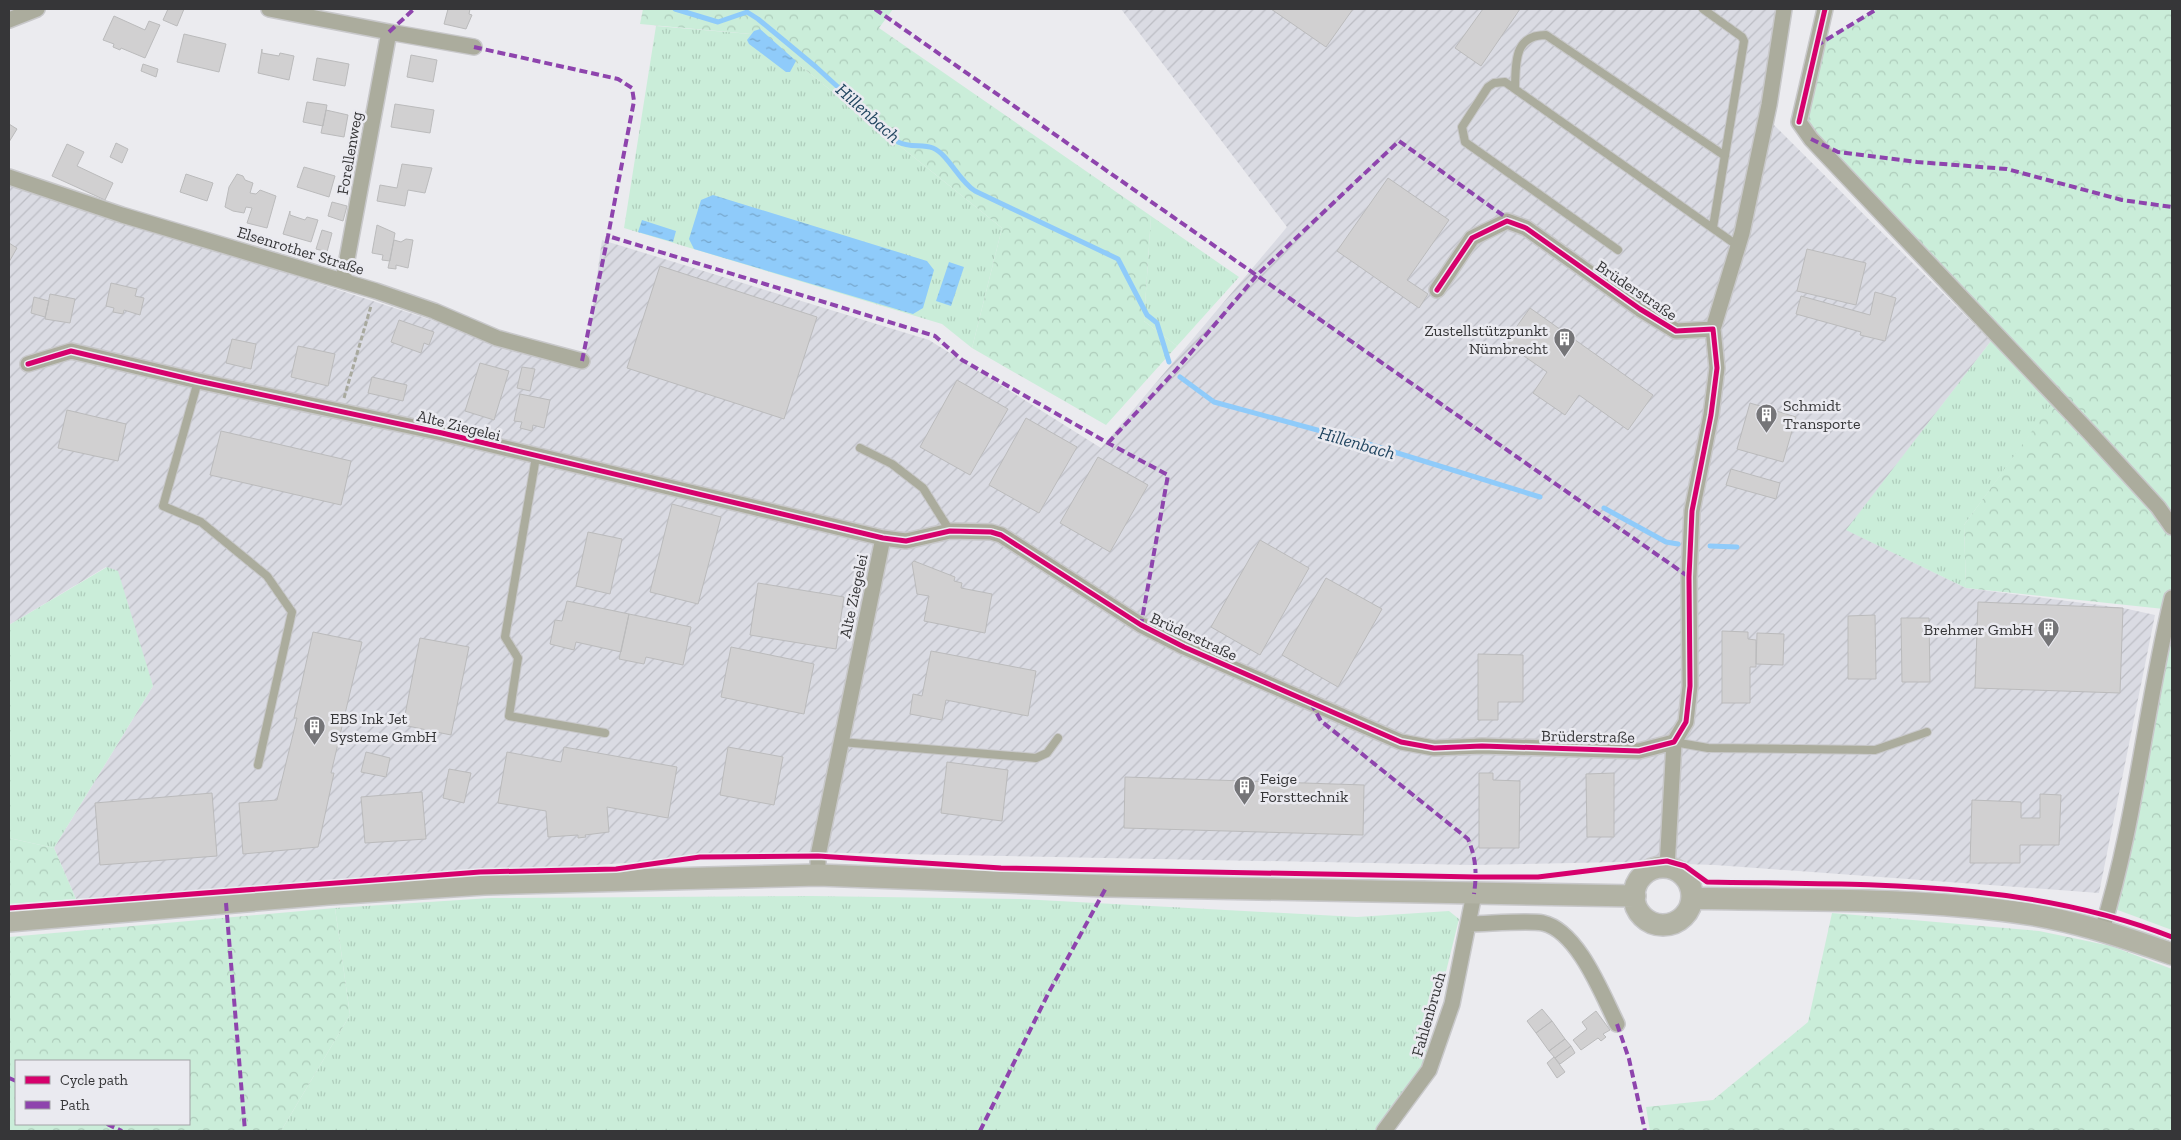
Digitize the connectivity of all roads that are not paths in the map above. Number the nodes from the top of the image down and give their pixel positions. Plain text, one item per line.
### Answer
1 (37, 9) edge
2 (269, 9) edge
3 (1702, 9) edge
4 (1784, 9) edge
5 (1824, 9) edge
6 (9, 20) edge
7 (389, 32) junction
8 (474, 47) dead end
9 (1514, 88) junction
10 (1725, 156) junction
11 (9, 177) edge
12 (1713, 227) junction
13 (1738, 246) junction
14 (1618, 250) dead end
15 (343, 281) junction
16 (1437, 290) dead end
17 (1713, 329) junction
18 (582, 361) dead end
19 (28, 364) dead end
20 (198, 381) junction
21 (860, 448) dead end
22 (536, 457) junction
23 (2172, 527) edge
24 (950, 531) junction
25 (883, 538) junction
26 (2172, 598) edge
27 (1927, 732) dead end
28 (606, 733) dead end
29 (1058, 738) dead end
30 (841, 742) junction
31 (1674, 742) junction
32 (258, 765) dead end
33 (1667, 868) junction
34 (818, 875) junction
35 (1474, 894) junction
36 (1635, 896) junction
37 (1692, 898) junction
38 (9, 921) edge
39 (1469, 924) junction
40 (2102, 930) junction
41 (2172, 954) edge
42 (1617, 1024) dead end
43 (1384, 1131) edge

1 - 6 street
2 - 7 street
3 - 10 lane
4 - 13 street
5 - 23 street
7 - 8 street
7 - 15 street, Forellenweg
9 - 10 lane
9 - 12 lane
9 - 14 lane
10 - 12 lane
11 - 15 street, Elsenrother Straße
12 - 13 lane
13 - 17 street
15 - 18 street, Elsenrother Straße
16 - 17 street, Brüderstraße
17 - 31 street
19 - 20 street, Alte Ziegelei
20 - 22 street, Alte Ziegelei
20 - 32 lane
21 - 24 lane
22 - 25 street, Alte Ziegelei
22 - 28 lane
24 - 25 street, Brüderstraße
24 - 31 street, Brüderstraße
25 - 30 street, Alte Ziegelei
26 - 40 street
27 - 31 lane
29 - 30 lane
30 - 34 street, Alte Ziegelei
31 - 33 street
33 - 36 main road
33 - 37 main road
34 - 35 main road
34 - 38 main road
35 - 36 main road
35 - 39 street, Fahlenbruch
36 - 37 main road
37 - 40 main road
39 - 42 street
39 - 43 street, Fahlenbruch
40 - 41 main road

